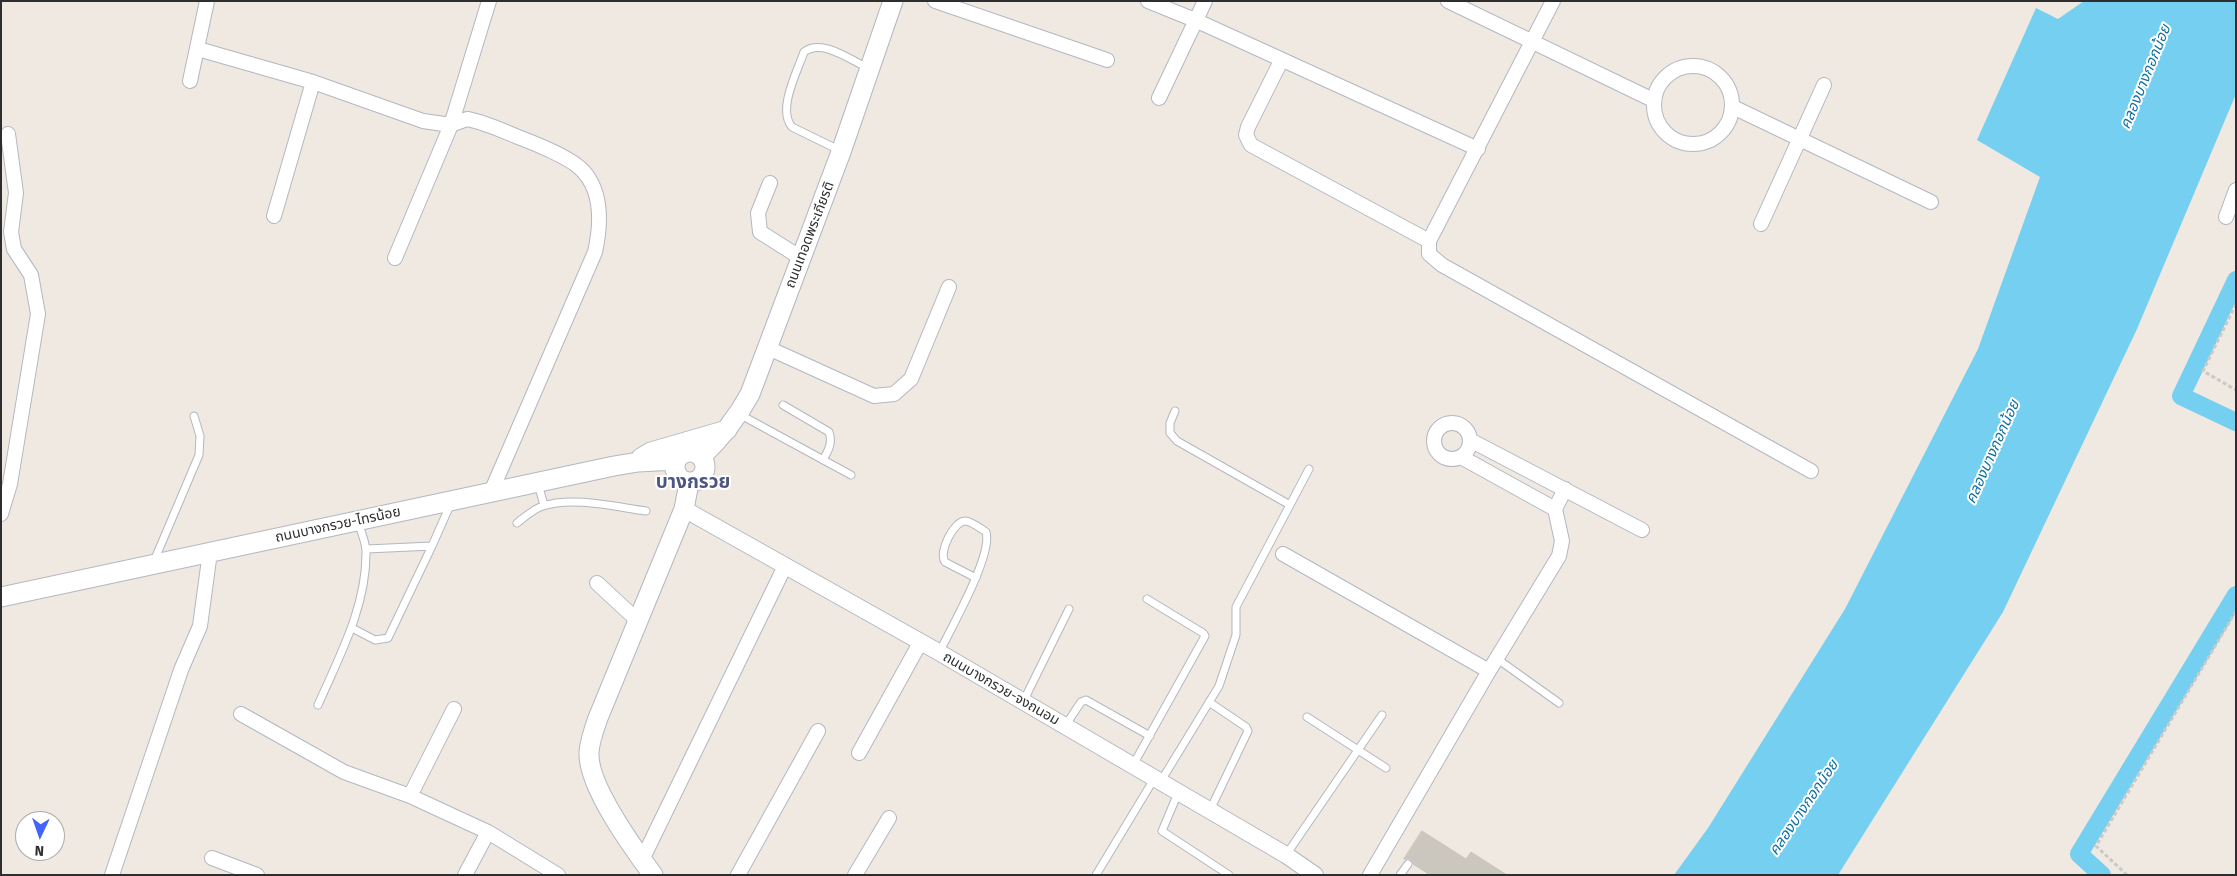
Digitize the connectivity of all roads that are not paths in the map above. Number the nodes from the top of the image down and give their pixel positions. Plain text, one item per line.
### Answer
1 (207, 1) edge
2 (489, 1) edge
3 (893, 1) edge
4 (935, 1) edge
5 (1148, 1) edge
6 (1205, 1) edge
7 (1448, 1) edge
8 (1553, 1) edge
9 (1195, 20) junction
10 (1533, 41) junction
11 (198, 49) junction
12 (1107, 60) dead end
13 (1281, 61) junction
14 (871, 70) junction
15 (190, 81) dead end
16 (313, 82) junction
17 (1824, 85) dead end
18 (1159, 98) dead end
19 (1653, 100) junction
20 (1733, 107) junction
21 (451, 125) junction
22 (8, 134) dead end
23 (1800, 141) junction
24 (1478, 149) junction
25 (842, 152) junction
26 (770, 183) dead end
27 (2235, 197) edge
28 (1930, 202) dead end
29 (274, 216) dead end
30 (2226, 217) dead end
31 (1761, 224) dead end
32 (1429, 241) junction
33 (395, 258) dead end
34 (801, 258) junction
35 (949, 287) dead end
36 (766, 347) junction
37 (783, 404) dead end
38 (1175, 411) dead end
39 (739, 414) junction
40 (194, 416) dead end
41 (727, 430) junction
42 (1470, 440) junction
43 (702, 456) junction
44 (1461, 458) junction
45 (676, 460) junction
46 (822, 460) junction
47 (633, 463) junction
48 (1309, 469) dead end
49 (1810, 471) dead end
50 (851, 475) dead end
51 (538, 483) junction
52 (689, 483) junction
53 (1565, 489) junction
54 (491, 492) junction
55 (453, 500) junction
56 (544, 505) junction
57 (1290, 505) junction
58 (684, 509) junction
59 (1555, 509) junction
60 (646, 511) dead end
61 (1, 514) edge
62 (358, 521) junction
63 (517, 523) dead end
64 (1642, 530) dead end
65 (432, 546) junction
66 (366, 550) junction
67 (210, 552) junction
68 (1283, 554) dead end
69 (153, 564) junction
70 (785, 566) junction
71 (976, 578) junction
72 (598, 584) dead end
73 (1, 597) edge
74 (1147, 599) dead end
75 (1069, 609) dead end
76 (638, 621) junction
77 (352, 628) junction
78 (920, 642) junction
79 (939, 653) junction
80 (1496, 658) junction
81 (1489, 671) junction
82 (1023, 702) junction
83 (1209, 702) junction
84 (1559, 703) dead end
85 (318, 705) dead end
86 (454, 708) dead end
87 (241, 714) dead end
88 (1382, 714) dead end
89 (1307, 717) dead end
90 (1065, 727) junction
91 (818, 730) dead end
92 (1150, 736) junction
93 (1358, 749) junction
94 (859, 753) dead end
95 (1133, 766) junction
96 (1386, 768) dead end
97 (1158, 780) junction
98 (1178, 793) junction
99 (410, 796) junction
100 (1210, 811) junction
101 (888, 818) dead end
102 (488, 832) junction
103 (1286, 855) junction
104 (212, 858) dead end
105 (642, 860) junction
106 (1408, 864) dead end
107 (112, 875) edge
108 (257, 875) edge
109 (465, 875) edge
110 (558, 875) edge
111 (653, 875) edge
112 (738, 875) edge
113 (855, 875) edge
114 (1096, 875) edge
115 (1228, 875) edge
116 (1315, 875) edge
117 (1370, 875) edge
118 (1400, 875) edge

1 - 11 street
2 - 21 street
3 - 14 main road, ถนนเทอดพระเกียรติ
4 - 12 street
5 - 9 street
6 - 9 street
7 - 10 street
8 - 10 street
9 - 13 street
9 - 18 street
10 - 19 street
10 - 24 street
11 - 15 street
11 - 16 street
13 - 24 street
13 - 32 street
14 - 25 main road, ถนนเทอดพระเกียรติ
14 - 25 lane
16 - 21 street
16 - 29 street
17 - 23 street
19 - 20 street
19 - 20 street
20 - 23 street
21 - 33 street
21 - 54 street
22 - 61 street
23 - 28 street
23 - 31 street
24 - 32 street
25 - 34 main road, ถนนเทอดพระเกียรติ
26 - 34 street
27 - 30 street
32 - 49 street
34 - 36 main road, ถนนเทอดพระเกียรติ
35 - 36 street
36 - 39 main road, ถนนเทอดพระเกียรติ
37 - 46 lane
38 - 57 lane
39 - 41 main road, ถนนเทอดพระเกียรติ
39 - 46 lane
40 - 69 lane
41 - 43 main road, ถนนเทอดพระเกียรติ
41 - 47 main road
42 - 44 street
42 - 44 street
42 - 53 street
43 - 45 main road
43 - 52 main road
44 - 59 street
45 - 47 main road, ถนนบางกรวย-ไทรน้อย
45 - 52 main road
46 - 50 lane
47 - 51 main road, ถนนบางกรวย-ไทรน้อย
47 - 58 main road
48 - 57 lane
51 - 54 main road, ถนนบางกรวย-ไทรน้อย
51 - 56 lane
52 - 58 main road
53 - 59 street
53 - 64 street
54 - 55 main road, ถนนบางกรวย-ไทรน้อย
55 - 62 main road, ถนนบางกรวย-ไทรน้อย
55 - 65 lane
56 - 60 lane
56 - 63 lane
57 - 83 lane
58 - 70 street, ถนนบางกรวย-จงถนอม
58 - 76 main road
59 - 80 street
62 - 66 lane
62 - 67 main road, ถนนบางกรวย-ไทรน้อย
65 - 66 lane
65 - 77 lane
66 - 77 lane
67 - 69 main road, ถนนบางกรวย-ไทรน้อย
67 - 107 street
68 - 81 street
69 - 73 main road, ถนนบางกรวย-ไทรน้อย
70 - 78 street, ถนนบางกรวย-จงถนอม
70 - 105 street
71 - 71 lane
71 - 79 lane
72 - 76 street
74 - 92 lane
75 - 82 lane
76 - 105 main road
77 - 85 lane
78 - 79 street, ถนนบางกรวย-จงถนอม
78 - 94 street
79 - 82 street, ถนนบางกรวย-จงถนอม
80 - 81 street
80 - 84 lane
81 - 117 street
82 - 90 street, ถนนบางกรวย-จงถนอม
83 - 97 lane
83 - 100 lane
86 - 99 street
87 - 99 street
88 - 93 lane
89 - 93 lane
90 - 92 lane
90 - 95 street, ถนนบางกรวย-จงถนอม
91 - 112 street
92 - 95 lane
93 - 96 lane
93 - 103 lane
95 - 97 street, ถนนบางกรวย-จงถนอม
97 - 98 street, ถนนบางกรวย-จงถนอม
97 - 114 lane
98 - 100 street, ถนนบางกรวย-จงถนอม
98 - 115 lane
99 - 102 street
100 - 103 street, ถนนบางกรวย-จงถนอม
101 - 113 street
102 - 109 street
102 - 110 street
103 - 116 street, ถนนบางกรวย-จงถนอม
104 - 108 street
105 - 111 main road
106 - 118 lane

